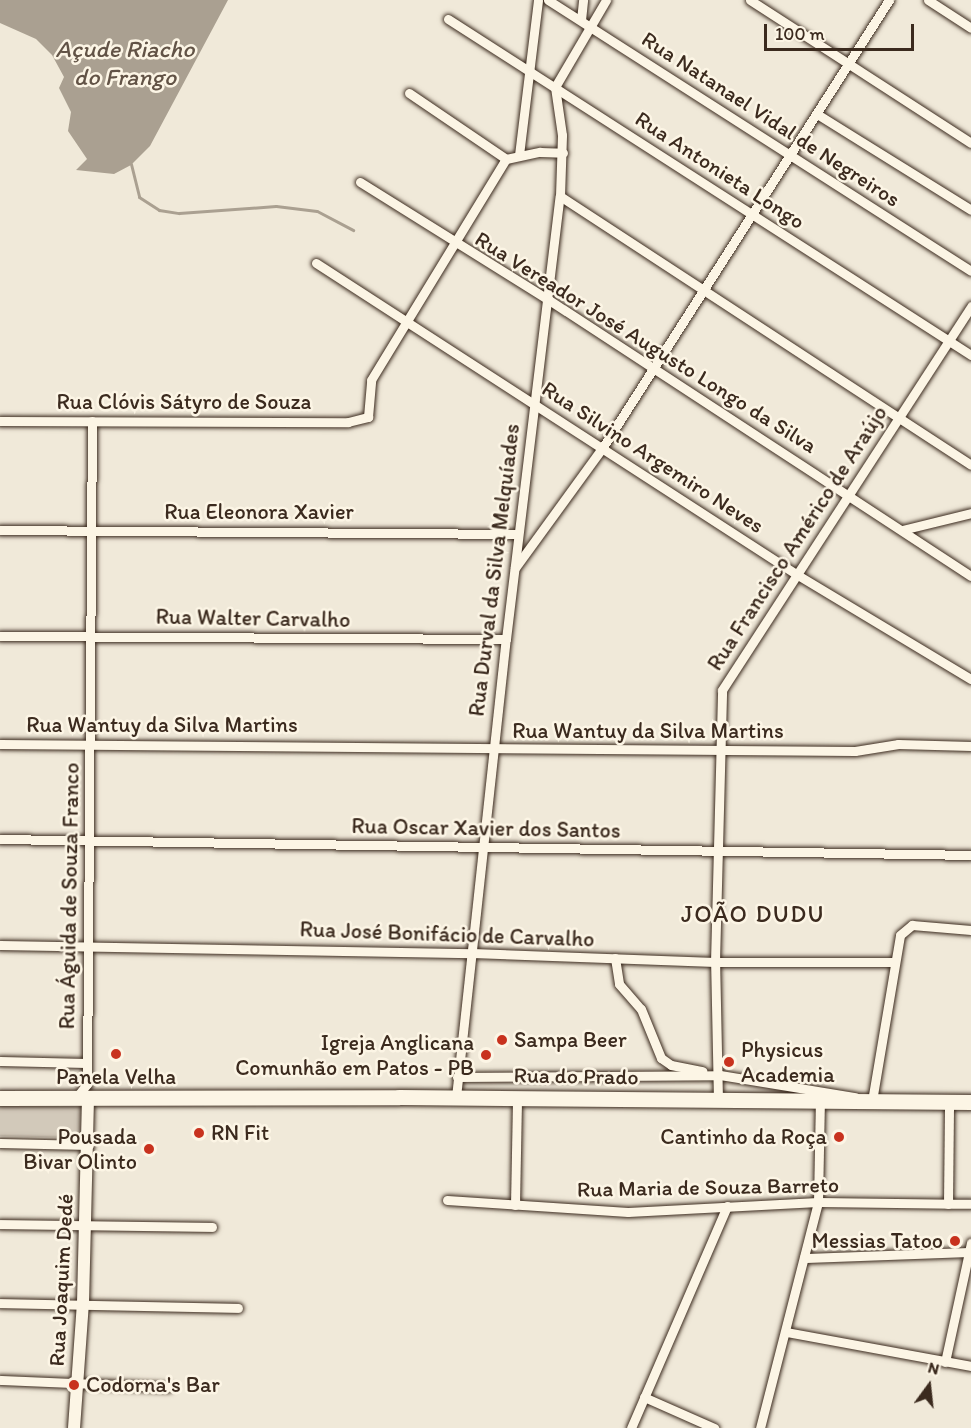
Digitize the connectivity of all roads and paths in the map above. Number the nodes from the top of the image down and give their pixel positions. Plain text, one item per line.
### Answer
1 (538, 0) edge
2 (548, 0) edge
3 (583, 0) edge
4 (606, 0) edge
5 (750, 0) edge
6 (889, 0) edge
7 (928, 0) edge
8 (447, 19) dead end
9 (581, 20) junction
10 (590, 26) junction
11 (971, 28) edge
12 (848, 64) junction
13 (528, 70) junction
14 (555, 87) junction
15 (409, 93) dead end
16 (817, 114) junction
17 (971, 143) edge
18 (563, 153) junction
19 (519, 155) junction
20 (790, 155) junction
21 (506, 159) junction
22 (360, 182) dead end
23 (560, 196) junction
24 (971, 210) edge
25 (753, 214) junction
26 (452, 242) junction
27 (316, 263) dead end
28 (971, 271) edge
29 (704, 291) junction
30 (549, 300) junction
31 (971, 306) edge
32 (404, 320) junction
33 (948, 340) junction
34 (971, 355) edge
35 (651, 369) junction
36 (533, 402) junction
37 (898, 417) junction
38 (0, 421) edge
39 (92, 421) junction
40 (603, 447) junction
41 (971, 465) edge
42 (851, 496) junction
43 (971, 513) edge
44 (0, 530) edge
45 (902, 530) junction
46 (93, 531) junction
47 (519, 534) junction
48 (515, 568) junction
49 (796, 574) junction
50 (971, 576) edge
51 (0, 636) edge
52 (92, 636) junction
53 (506, 639) junction
54 (971, 679) edge
55 (91, 743) junction
56 (0, 744) edge
57 (971, 746) edge
58 (494, 749) junction
59 (720, 750) junction
60 (0, 839) edge
61 (90, 839) junction
62 (484, 846) junction
63 (717, 854) junction
64 (971, 855) edge
65 (971, 930) edge
66 (0, 945) edge
67 (88, 946) junction
68 (472, 952) junction
69 (615, 958) junction
70 (715, 962) junction
71 (892, 962) junction
72 (0, 1061) edge
73 (86, 1063) junction
74 (720, 1075) junction
75 (458, 1077) junction
76 (88, 1095) junction
77 (456, 1097) junction
78 (0, 1098) edge
79 (517, 1098) junction
80 (718, 1100) junction
81 (820, 1101) junction
82 (872, 1101) junction
83 (949, 1102) junction
84 (971, 1102) edge
85 (0, 1143) edge
86 (89, 1145) junction
87 (447, 1200) dead end
88 (818, 1202) junction
89 (515, 1204) junction
90 (948, 1204) junction
91 (971, 1204) edge
92 (727, 1206) junction
93 (0, 1224) edge
94 (85, 1225) junction
95 (213, 1227) dead end
96 (970, 1249) edge
97 (804, 1258) junction
98 (0, 1303) edge
99 (83, 1303) junction
100 (238, 1308) dead end
101 (786, 1332) junction
102 (945, 1362) junction
103 (971, 1366) edge
104 (0, 1380) edge
105 (77, 1381) junction
106 (168, 1387) dead end
107 (644, 1397) junction
108 (74, 1428) edge
109 (631, 1428) edge
110 (714, 1428) edge
111 (760, 1428) edge

1 - 13 street
2 - 9 street, Rua Natanael Vidal de Negreiros
3 - 9 street
4 - 10 street
5 - 12 street
6 - 12 street
7 - 11 street
8 - 13 street, Rua Antonieta Longo
9 - 10 street, Rua Natanael Vidal de Negreiros
10 - 14 street
10 - 20 street, Rua Natanael Vidal de Negreiros
12 - 16 street
12 - 17 street
13 - 14 street, Rua Antonieta Longo
13 - 19 street
14 - 18 street, Rua Durval da Silva Melquíades
14 - 25 street, Rua Antonieta Longo
15 - 21 street
16 - 20 street
16 - 24 street
18 - 19 street
18 - 23 street, Rua Durval da Silva Melquíades
19 - 21 street
20 - 25 street
20 - 28 street, Rua Natanael Vidal de Negreiros
21 - 26 street
22 - 26 street, Rua Vereador José Augusto Longo da Silva
23 - 29 street
23 - 30 street, Rua Durval da Silva Melquíades
25 - 29 street
25 - 33 street, Rua Antonieta Longo
26 - 30 street, Rua Vereador José Augusto Longo da Silva
26 - 32 street
27 - 32 street, Rua Silvino Argemiro Neves
29 - 35 street
29 - 37 street
30 - 35 street, Rua Vereador José Augusto Longo da Silva
30 - 36 street, Rua Durval da Silva Melquíades
31 - 33 street, Rua Francisco Américo de Araújo
32 - 36 street, Rua Silvino Argemiro Neves
32 - 39 street, Rua Clóvis Sátyro de Souza
33 - 34 street, Rua Antonieta Longo
33 - 37 street, Rua Francisco Américo de Araújo
35 - 40 street
35 - 42 street, Rua Vereador José Augusto Longo da Silva
36 - 40 street, Rua Silvino Argemiro Neves
36 - 47 street, Rua Durval da Silva Melquíades
37 - 41 street
37 - 42 street, Rua Francisco Américo de Araújo
38 - 39 street, Rua Clóvis Sátyro de Souza
39 - 46 street, Rua Águida de Souza Franco
40 - 48 street
40 - 49 street, Rua Silvino Argemiro Neves
42 - 45 street, Rua Vereador José Augusto Longo da Silva
42 - 49 street, Rua Francisco Américo de Araújo
43 - 45 street
44 - 46 street, Rua Eleonora Xavier
45 - 50 street, Rua Vereador José Augusto Longo da Silva
46 - 47 street, Rua Eleonora Xavier
46 - 52 street, Rua Águida de Souza Franco
47 - 48 street, Rua Durval da Silva Melquíades
48 - 53 street, Rua Durval da Silva Melquíades
49 - 54 street, Rua Silvino Argemiro Neves
49 - 59 street, Rua Francisco Américo de Araújo
51 - 52 street, Rua Walter Carvalho
52 - 53 street, Rua Walter Carvalho
52 - 55 street, Rua Águida de Souza Franco
53 - 58 street, Rua Durval da Silva Melquíades
55 - 56 street, Rua Wantuy da Silva Martins
55 - 58 street, Rua Wantuy da Silva Martins
55 - 61 street, Rua Águida de Souza Franco
57 - 59 street, Rua Wantuy da Silva Martins
58 - 59 street, Rua Wantuy da Silva Martins
58 - 62 street, Rua Durval da Silva Melquíades
59 - 63 street, Rua Francisco Américo de Araújo
60 - 61 street, Rua Oscar Xavier dos Santos
61 - 62 street, Rua Oscar Xavier dos Santos
61 - 67 street, Rua Águida de Souza Franco
62 - 63 street, Rua Oscar Xavier dos Santos
62 - 68 street, Rua Durval da Silva Melquíades
63 - 64 street, Rua Oscar Xavier dos Santos
63 - 70 street, Rua Francisco Américo de Araújo
65 - 71 street
66 - 67 street, Rua José Bonifácio de Carvalho
67 - 68 street, Rua José Bonifácio de Carvalho
67 - 73 street, Rua Águida de Souza Franco
68 - 69 street, Rua José Bonifácio de Carvalho
68 - 75 street, Rua Durval da Silva Melquíades
69 - 70 street, Rua José Bonifácio de Carvalho
69 - 74 street
70 - 71 street, Rua José Bonifácio de Carvalho
70 - 74 street, Rua Francisco Américo de Araújo
71 - 82 street
72 - 73 street
73 - 76 street, Rua Águida de Souza Franco
74 - 75 street
74 - 80 street, Rua Francisco Américo de Araújo
74 - 82 street
75 - 77 street, Rua Durval da Silva Melquíades
76 - 77 main road, Rua do Prado
76 - 78 main road, Rua do Prado
76 - 86 street, Rua Joaquim Dedé
77 - 79 main road, Rua do Prado
79 - 80 main road, Rua do Prado
79 - 89 street
80 - 81 main road, Rua do Prado
81 - 82 main road, Rua do Prado
81 - 88 street
82 - 83 main road, Rua do Prado
83 - 84 main road, Rua do Prado
83 - 90 street
85 - 86 street
86 - 94 street, Rua Joaquim Dedé
87 - 89 street, Rua Maria de Souza Barreto
88 - 90 street, Rua Maria de Souza Barreto
88 - 92 street, Rua Maria de Souza Barreto
88 - 97 street
89 - 92 street, Rua Maria de Souza Barreto
90 - 91 street, Rua Maria de Souza Barreto
92 - 107 street
93 - 94 street
94 - 95 street
94 - 99 street, Rua Joaquim Dedé
96 - 97 street
96 - 102 street
97 - 101 street
98 - 99 street
99 - 100 street
99 - 105 street, Rua Joaquim Dedé
101 - 102 street
101 - 111 street
102 - 103 street
104 - 105 street
105 - 106 street
105 - 108 street, Rua Joaquim Dedé
107 - 109 street
107 - 110 street

